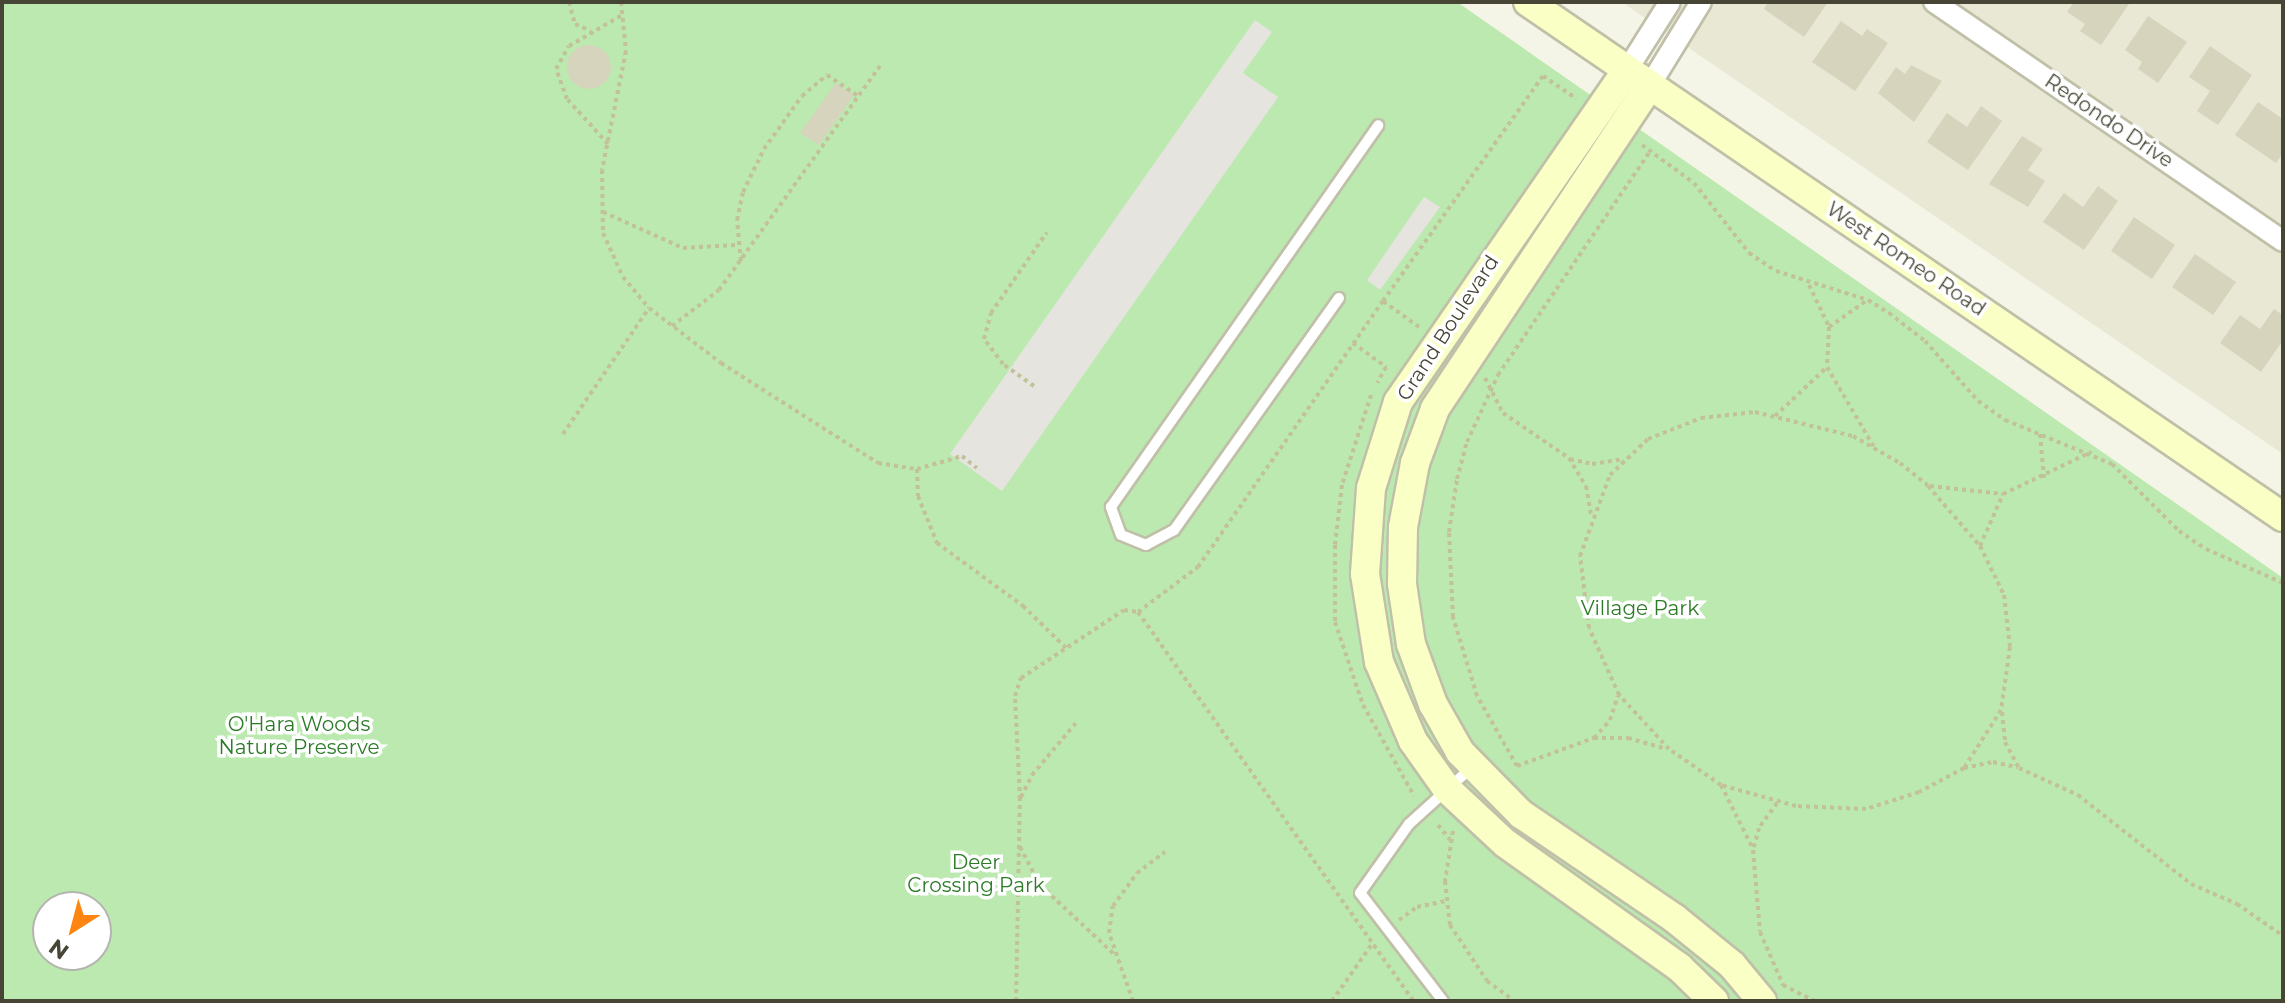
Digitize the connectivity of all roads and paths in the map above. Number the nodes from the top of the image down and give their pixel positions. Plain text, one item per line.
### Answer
1 (569, 2) edge
2 (621, 2) edge
3 (1528, 2) edge
4 (1670, 2) edge
5 (1701, 2) edge
6 (1934, 2) edge
7 (624, 14) junction
8 (593, 32) junction
9 (880, 66) dead end
10 (1639, 78) junction
11 (858, 96) junction
12 (1596, 110) junction
13 (1378, 125) dead end
14 (1620, 128) junction
15 (608, 144) junction
16 (1650, 151) junction
17 (603, 212) junction
18 (1047, 232) dead end
19 (2283, 241) edge
20 (737, 245) junction
21 (741, 261) junction
22 (1809, 283) junction
23 (1339, 298) dead end
24 (1868, 300) junction
25 (1383, 301) junction
26 (649, 308) junction
27 (672, 326) junction
28 (1829, 327) junction
29 (1438, 340) junction
30 (1465, 358) junction
31 (1827, 367) junction
32 (1034, 386) dead end
33 (1491, 390) junction
34 (1775, 416) junction
35 (563, 434) dead end
36 (2040, 434) junction
37 (1875, 449) junction
38 (2091, 452) junction
39 (1569, 458) junction
40 (1627, 459) junction
41 (977, 468) dead end
42 (917, 469) junction
43 (2044, 478) junction
44 (1928, 486) junction
45 (2003, 494) junction
46 (1591, 515) junction
47 (2283, 517) edge
48 (1980, 546) junction
49 (2283, 583) edge
50 (1138, 612) junction
51 (1066, 648) junction
52 (1619, 695) junction
53 (2001, 710) junction
54 (1076, 723) dead end
55 (1594, 738) junction
56 (1669, 749) junction
57 (1517, 766) junction
58 (1964, 768) junction
59 (2019, 768) junction
60 (1482, 776) junction
61 (1721, 785) junction
62 (1020, 799) junction
63 (1456, 800) junction
64 (1777, 803) junction
65 (1438, 825) dead end
66 (1450, 840) junction
67 (1019, 845) junction
68 (1753, 850) junction
69 (1165, 852) dead end
70 (1445, 901) junction
71 (1388, 928) junction
72 (2283, 936) edge
73 (1371, 944) junction
74 (1115, 954) junction
75 (1016, 1001) edge
76 (1133, 1001) edge
77 (1332, 1001) edge
78 (1413, 1001) edge
79 (1443, 1001) edge
80 (1515, 1001) edge
81 (1714, 1001) edge
82 (1762, 1001) edge
83 (1814, 1001) edge

1 - 8 path
2 - 7 path
3 - 10 street, West Romeo Road
4 - 10 street
5 - 10 street
6 - 19 street, Redondo Drive
7 - 8 path
7 - 15 path
8 - 15 path
9 - 11 path
10 - 12 street, Grand Boulevard
10 - 14 street, Grand Boulevard
10 - 47 street, West Romeo Road
11 - 20 path
11 - 21 path
12 - 25 path
12 - 29 street, Grand Boulevard
13 - 23 lane
14 - 16 path
14 - 30 street, Grand Boulevard
15 - 17 path
16 - 22 path
16 - 33 path
17 - 20 path
17 - 26 path
18 - 32 path
20 - 21 path
21 - 27 path
22 - 24 path
22 - 28 path
24 - 28 path
24 - 36 path
25 - 29 path
25 - 50 path
26 - 27 path
26 - 35 path
27 - 42 path
28 - 31 path
29 - 63 street, Grand Boulevard
30 - 33 path
30 - 60 street, Grand Boulevard
31 - 34 path
31 - 37 path
33 - 39 path
33 - 57 path
34 - 37 path
34 - 40 path
36 - 38 path
36 - 43 path
37 - 44 path
38 - 43 path
38 - 49 path
39 - 40 path
39 - 46 path
40 - 46 path
41 - 42 path
42 - 51 path
43 - 45 path
44 - 45 path
44 - 48 path
45 - 48 path
46 - 52 path
48 - 53 path
50 - 51 path
50 - 73 path
51 - 62 path
52 - 55 path
52 - 56 path
53 - 58 path
53 - 59 path
54 - 62 path
55 - 56 path
55 - 57 path
56 - 61 path
57 - 60 path
58 - 59 path
58 - 64 path
59 - 72 path
60 - 63 lane
60 - 82 street, Grand Boulevard
61 - 64 path
61 - 68 path
62 - 67 path
63 - 66 path
63 - 71 lane
63 - 81 street, Grand Boulevard
64 - 68 path
65 - 66 path
66 - 70 path
67 - 74 path
67 - 75 path
68 - 83 path
69 - 74 path
70 - 71 path
70 - 80 path
71 - 73 path
71 - 79 lane
73 - 77 path
73 - 78 path
74 - 76 path

